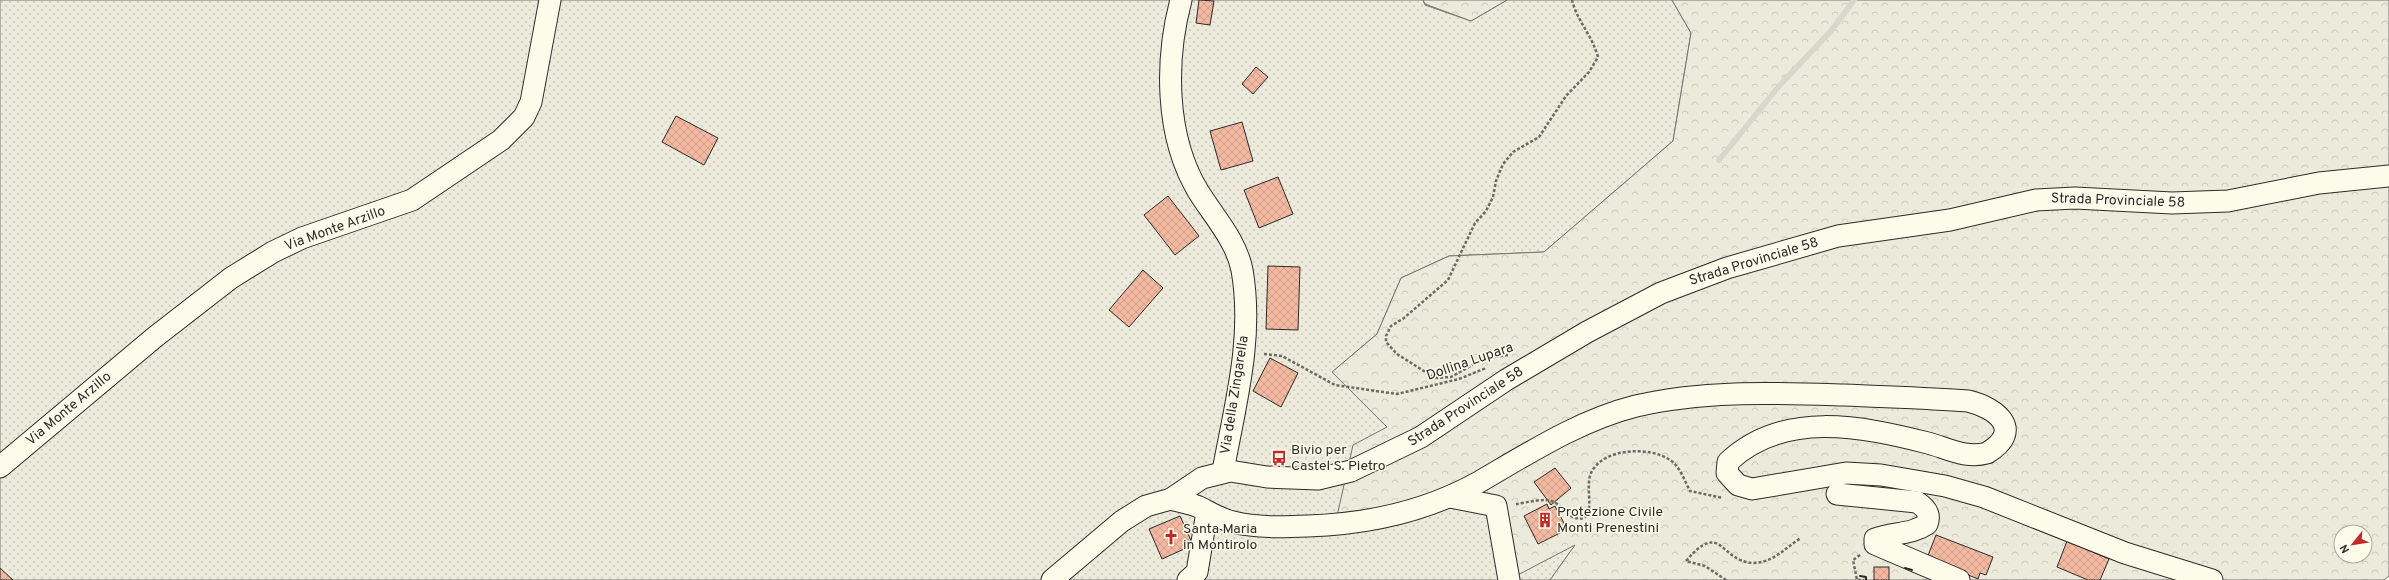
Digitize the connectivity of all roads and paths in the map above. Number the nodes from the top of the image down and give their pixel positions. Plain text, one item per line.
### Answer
1 (550, 0) edge
2 (1181, 0) edge
3 (1572, 0) edge
4 (2389, 176) edge
5 (1245, 353) junction
6 (1512, 353) dead end
7 (1515, 357) dead end
8 (1508, 359) dead end
9 (1487, 368) dead end
10 (0, 467) edge
11 (1223, 471) junction
12 (1690, 491) dead end
13 (1837, 494) dead end
14 (1450, 497) junction
15 (1171, 499) junction
16 (1496, 506) junction
17 (1207, 512) junction
18 (1801, 538) dead end
19 (1875, 544) junction
20 (1052, 580) edge
21 (1188, 580) edge
22 (1509, 580) edge
23 (1726, 580) edge
24 (1864, 580) edge
25 (1959, 580) edge
26 (2212, 580) edge

1 - 10 street, Via Monte Arzillo
2 - 5 street, Via della Zingarella
3 - 6 path
4 - 11 street, Strada Provinciale 58
5 - 9 path, Dollina Lupara
5 - 11 street, Via della Zingarella
7 - 8 path, Dollina Lupara
11 - 15 street, Strada Provinciale 58
12 - 16 path
13 - 19 street
14 - 16 street
14 - 17 street
14 - 26 street
15 - 17 street
15 - 20 street
16 - 22 street
17 - 21 street
18 - 23 path
19 - 24 path
19 - 25 street

